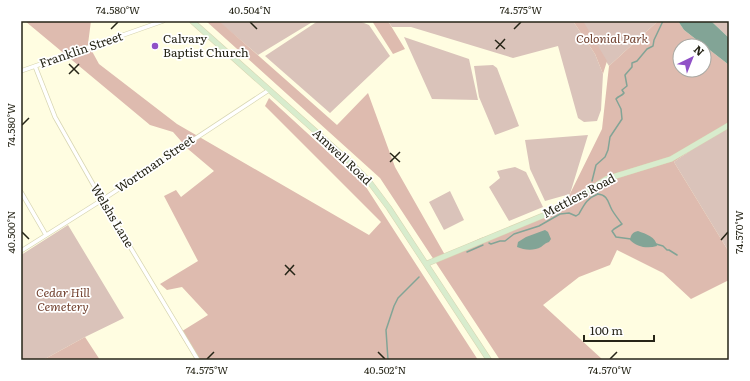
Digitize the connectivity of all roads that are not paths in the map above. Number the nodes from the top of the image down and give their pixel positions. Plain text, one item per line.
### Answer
1 (163, 21) edge
2 (192, 21) edge
3 (35, 66) junction
4 (21, 71) edge
5 (269, 90) junction
6 (729, 124) edge
7 (21, 192) edge
8 (102, 200) junction
9 (46, 235) junction
10 (22, 248) edge
11 (426, 264) junction
12 (198, 360) edge
13 (488, 360) edge

1 - 3 street, Franklin Street
2 - 5 main road, Amwell Road
3 - 4 street, Franklin Street
3 - 8 street, Welshs Lane
5 - 8 street, Wortman Street
5 - 11 main road, Amwell Road
6 - 11 main road, Mettlers Road
7 - 9 street
8 - 9 street, Wortman Street
8 - 12 street, Welshs Lane
9 - 10 street, Wortman Street
11 - 13 main road, Amwell Road

